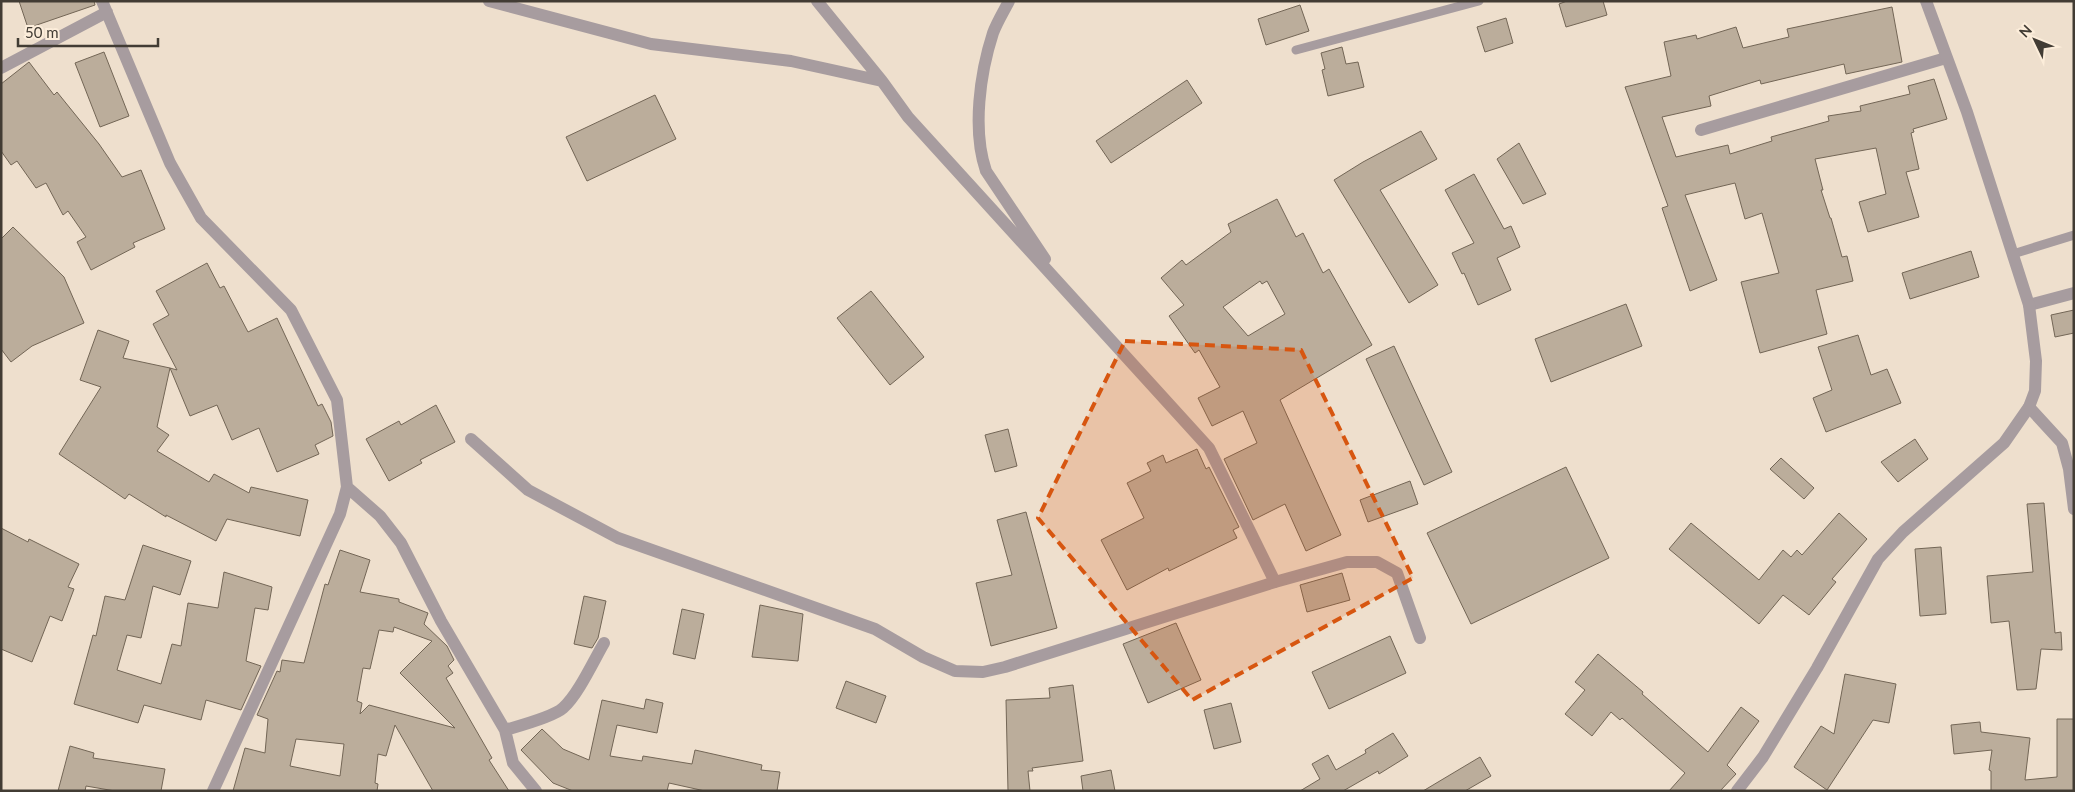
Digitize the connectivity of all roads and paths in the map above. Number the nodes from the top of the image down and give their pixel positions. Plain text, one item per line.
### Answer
1 (489, 1) edge
2 (817, 1) edge
3 (1009, 1) edge
4 (1478, 1) edge
5 (1926, 1) edge
6 (104, 6) edge
7 (1296, 50) dead end
8 (1946, 58) junction
9 (1, 68) edge
10 (882, 80) junction
11 (1700, 130) dead end
12 (2074, 235) edge
13 (2013, 254) junction
14 (1066, 290) junction
15 (2074, 293) edge
16 (2029, 305) junction
17 (2029, 407) junction
18 (471, 439) dead end
19 (347, 487) junction
20 (2074, 509) edge
21 (1275, 582) junction
22 (1420, 638) dead end
23 (604, 643) dead end
24 (505, 730) junction
25 (213, 791) edge
26 (536, 791) edge
27 (1737, 791) edge

1 - 10 street
2 - 10 street
3 - 14 street
4 - 7 lane
5 - 8 street
6 - 9 street
6 - 19 street
8 - 11 street
8 - 13 street
10 - 14 street
12 - 13 lane
13 - 16 street
14 - 21 street
15 - 16 street
16 - 17 street
17 - 20 street
17 - 27 street
18 - 21 street
19 - 24 street
19 - 25 street
21 - 22 street
23 - 24 street
24 - 26 street

